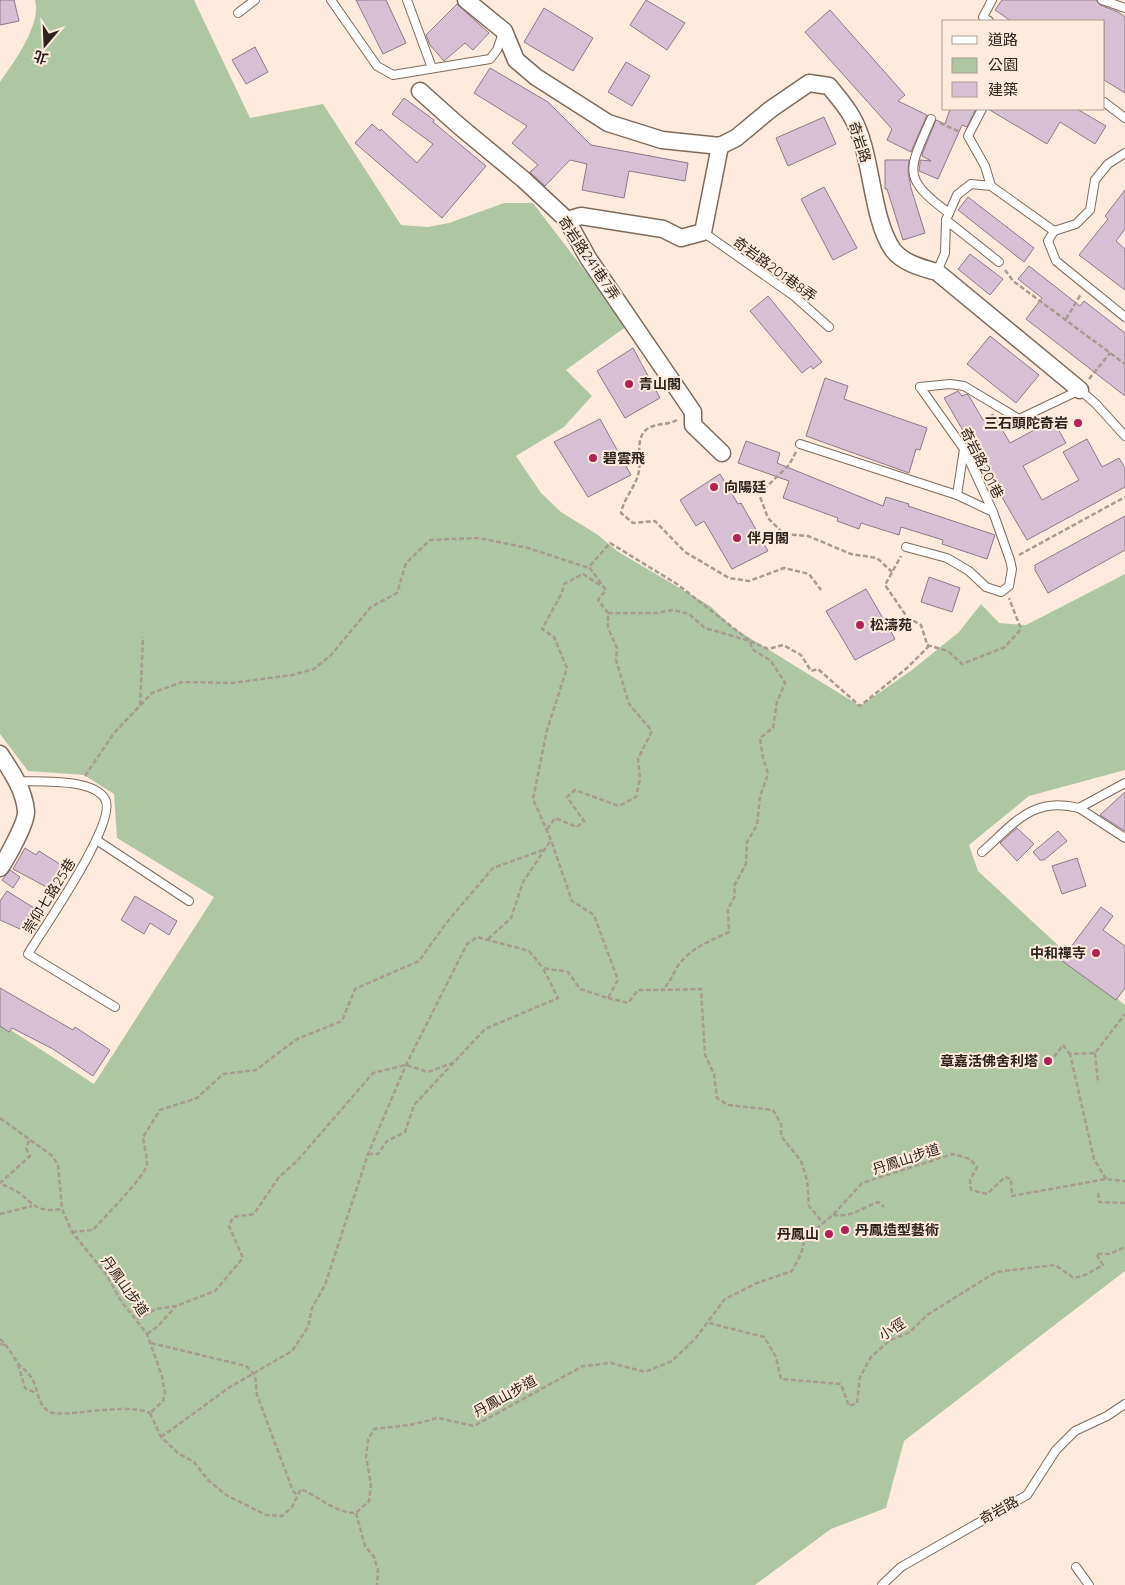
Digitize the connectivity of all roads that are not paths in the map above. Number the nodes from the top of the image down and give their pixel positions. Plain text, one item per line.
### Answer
1 (255, 0) edge
2 (331, 0) edge
3 (407, 0) edge
4 (466, 0) edge
5 (992, 0) edge
6 (1102, 0) edge
7 (1125, 8) edge
8 (238, 12) dead end
9 (986, 19) edge
10 (504, 31) junction
11 (432, 68) junction
12 (420, 90) dead end
13 (1105, 103) edge
14 (981, 110) edge
15 (1125, 118) edge
16 (931, 119) road end
17 (720, 146) junction
18 (1125, 153) edge
19 (991, 186) junction
20 (948, 216) junction
21 (567, 220) junction
22 (1054, 231) junction
23 (703, 232) junction
24 (999, 262) road end
25 (937, 272) junction
26 (1125, 317) edge
27 (829, 327) dead end
28 (1084, 386) junction
29 (1125, 436) edge
30 (800, 444) road end
31 (964, 449) junction
32 (722, 453) dead end
33 (957, 495) junction
34 (993, 512) junction
35 (906, 547) road end
36 (0, 754) edge
37 (18, 781) junction
38 (1125, 783) edge
39 (1079, 808) junction
40 (1125, 838) edge
41 (98, 841) junction
42 (982, 852) dead end
43 (0, 868) edge
44 (189, 900) dead end
45 (115, 1007) dead end
46 (1125, 1404) edge
47 (1076, 1567) dead end
48 (882, 1585) edge
49 (1089, 1585) edge

1 - 8 lane
2 - 11 lane
3 - 11 lane
4 - 10 street
5 - 9 lane
6 - 7 lane
10 - 11 lane
10 - 17 street
12 - 21 street, 奇岩路241巷7弄
13 - 15 lane
14 - 19 lane
16 - 20 lane
17 - 23 street
17 - 25 street, 奇岩路
18 - 22 lane
19 - 20 lane
19 - 22 lane
20 - 24 lane
20 - 25 lane
21 - 23 street
21 - 32 street, 奇岩路241巷7弄
22 - 26 lane
23 - 27 lane, 奇岩路201巷8弄
25 - 28 street, 奇岩路
28 - 29 lane, 奇岩路
28 - 31 lane, 奇岩路201巷
30 - 33 lane
31 - 33 lane
31 - 34 lane, 奇岩路201巷
33 - 34 lane
34 - 35 lane, 奇岩路201巷
36 - 37 street
37 - 41 lane, 崇仰七路25巷
37 - 43 street
38 - 39 lane
39 - 40 lane
39 - 42 lane
41 - 44 lane
41 - 45 lane, 崇仰七路25巷
46 - 48 lane, 奇岩路
47 - 49 lane

